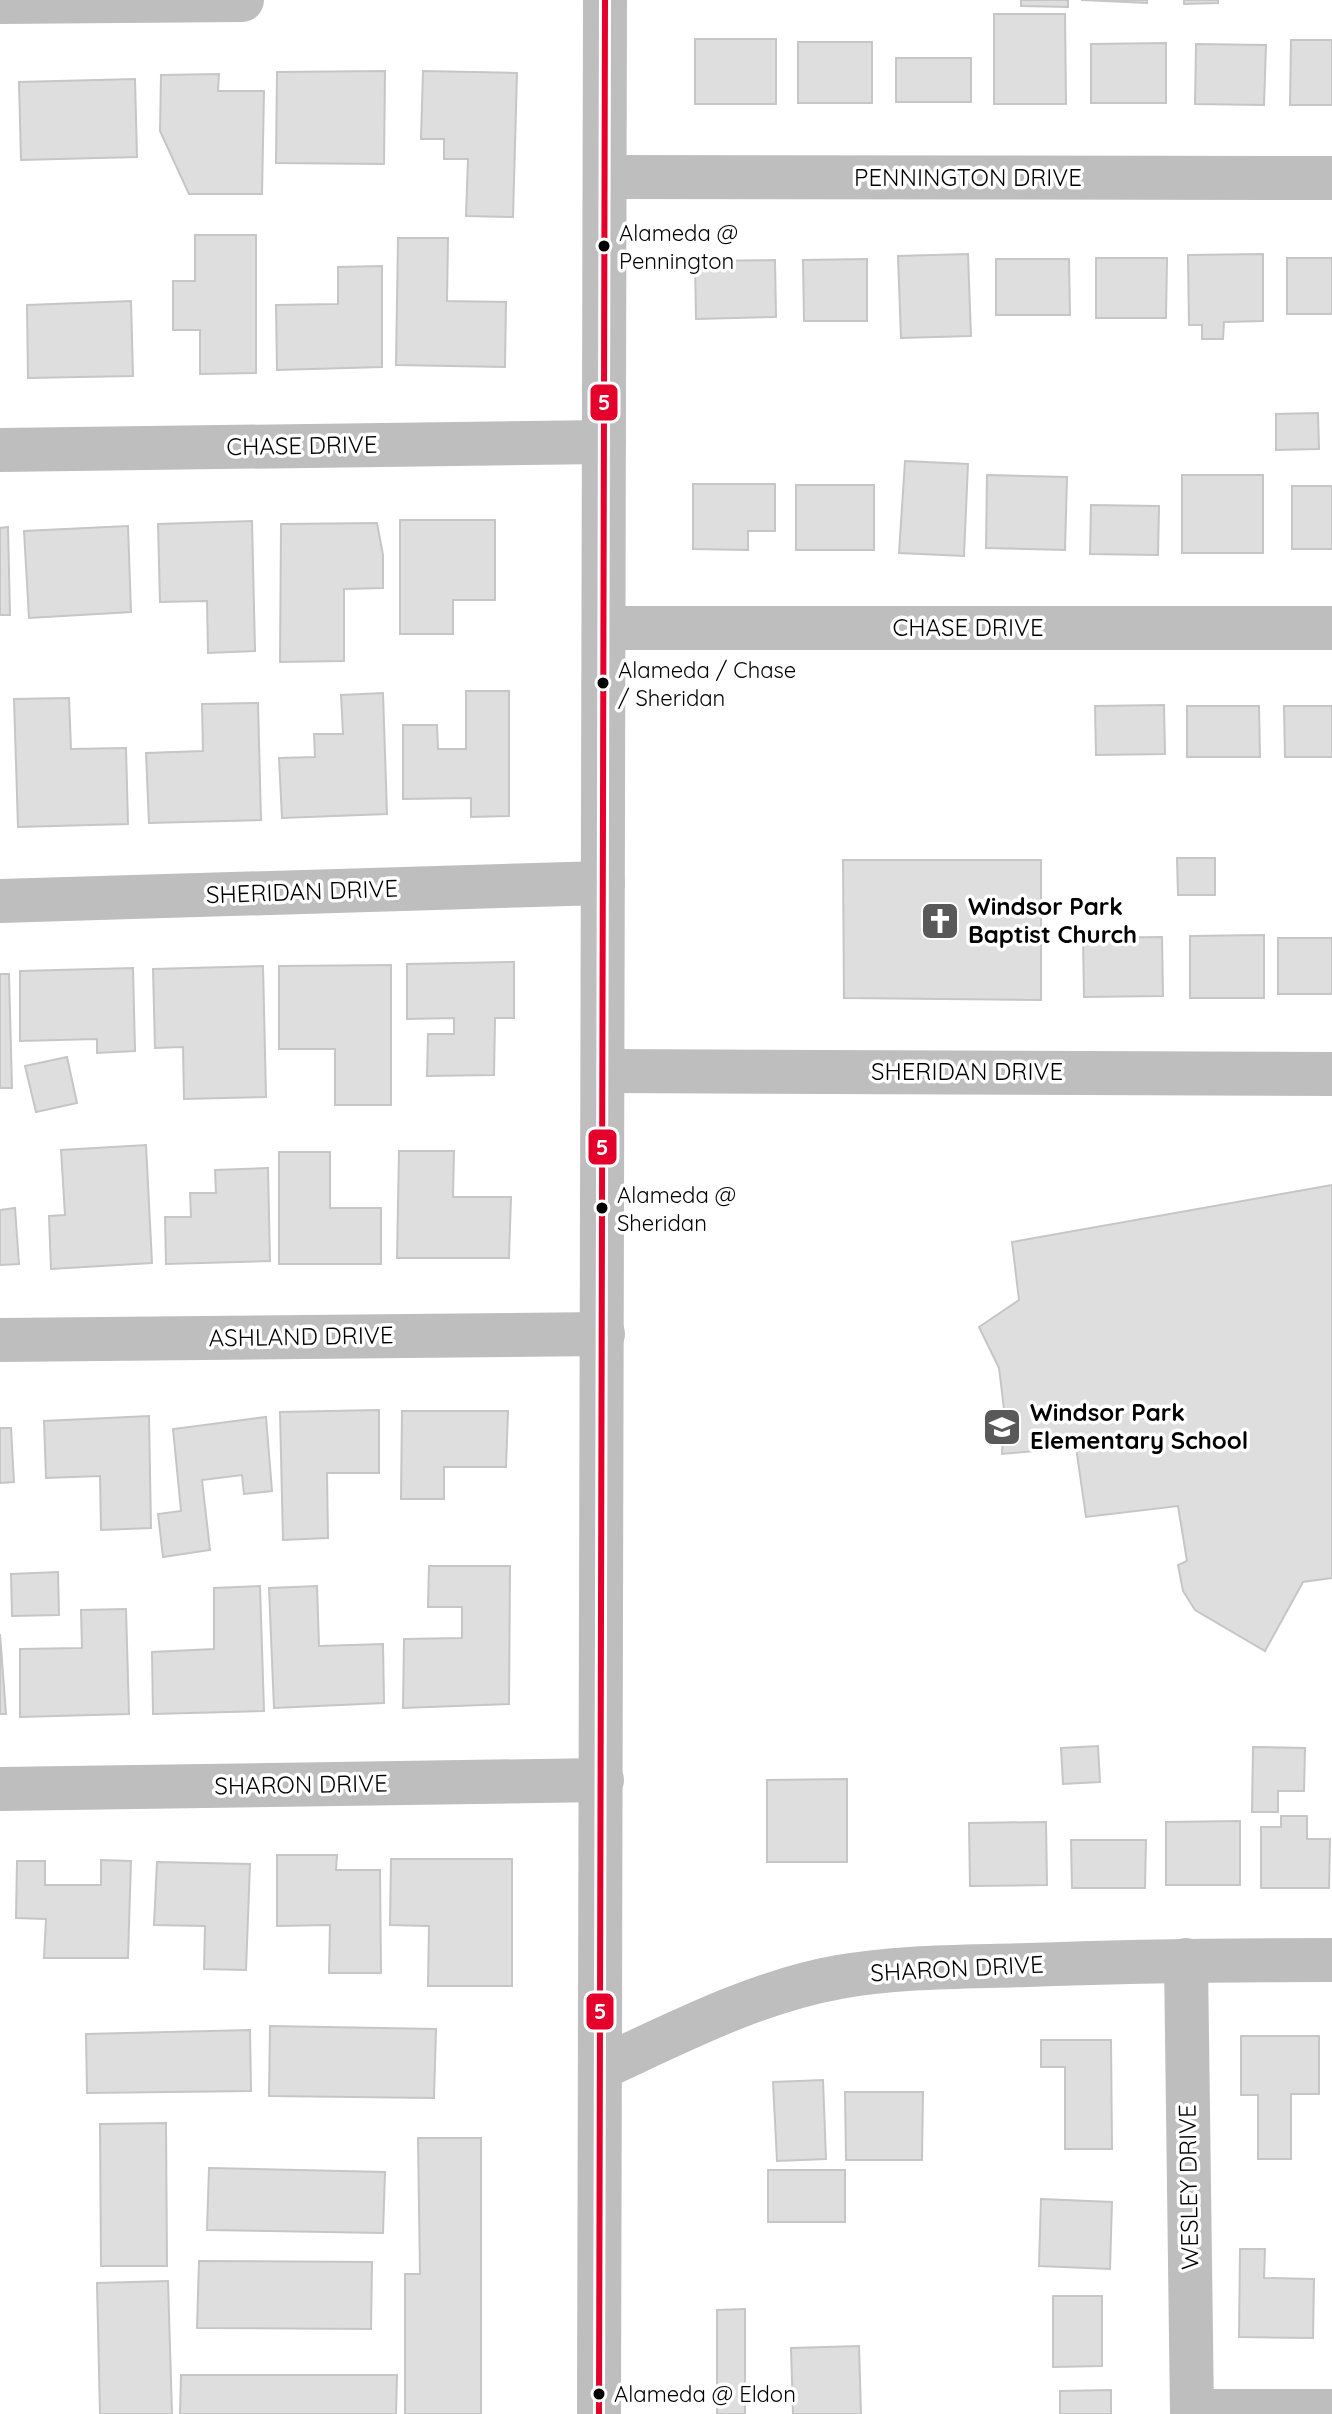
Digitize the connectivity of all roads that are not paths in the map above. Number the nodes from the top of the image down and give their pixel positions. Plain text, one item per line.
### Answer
1 (242, 0) edge
2 (605, 0) edge
3 (0, 2) edge
4 (605, 177) junction
5 (1332, 178) edge
6 (604, 442) junction
7 (0, 450) edge
8 (604, 628) junction
9 (1332, 628) edge
10 (603, 883) junction
11 (0, 901) edge
12 (603, 1071) junction
13 (1332, 1074) edge
14 (603, 1334) junction
15 (0, 1340) edge
16 (602, 1780) junction
17 (0, 1789) edge
18 (1186, 1960) junction
19 (1332, 1960) edge
20 (601, 2068) junction
21 (1332, 2411) edge
22 (1192, 2412) edge
23 (599, 2414) edge

1 - 3 street
2 - 4 street
4 - 5 street, PENNINGTON DRIVE
4 - 6 street
6 - 7 street, CHASE DRIVE
6 - 8 street
8 - 9 street, CHASE DRIVE
8 - 10 street
10 - 11 street, SHERIDAN DRIVE
10 - 12 street
12 - 13 street, SHERIDAN DRIVE
12 - 14 street
14 - 15 street, ASHLAND DRIVE
14 - 16 street
16 - 17 street, SHARON DRIVE
16 - 20 street
18 - 19 street, SHARON DRIVE
18 - 20 street, SHARON DRIVE
18 - 22 street, WESLEY DRIVE
20 - 23 street
21 - 22 street

